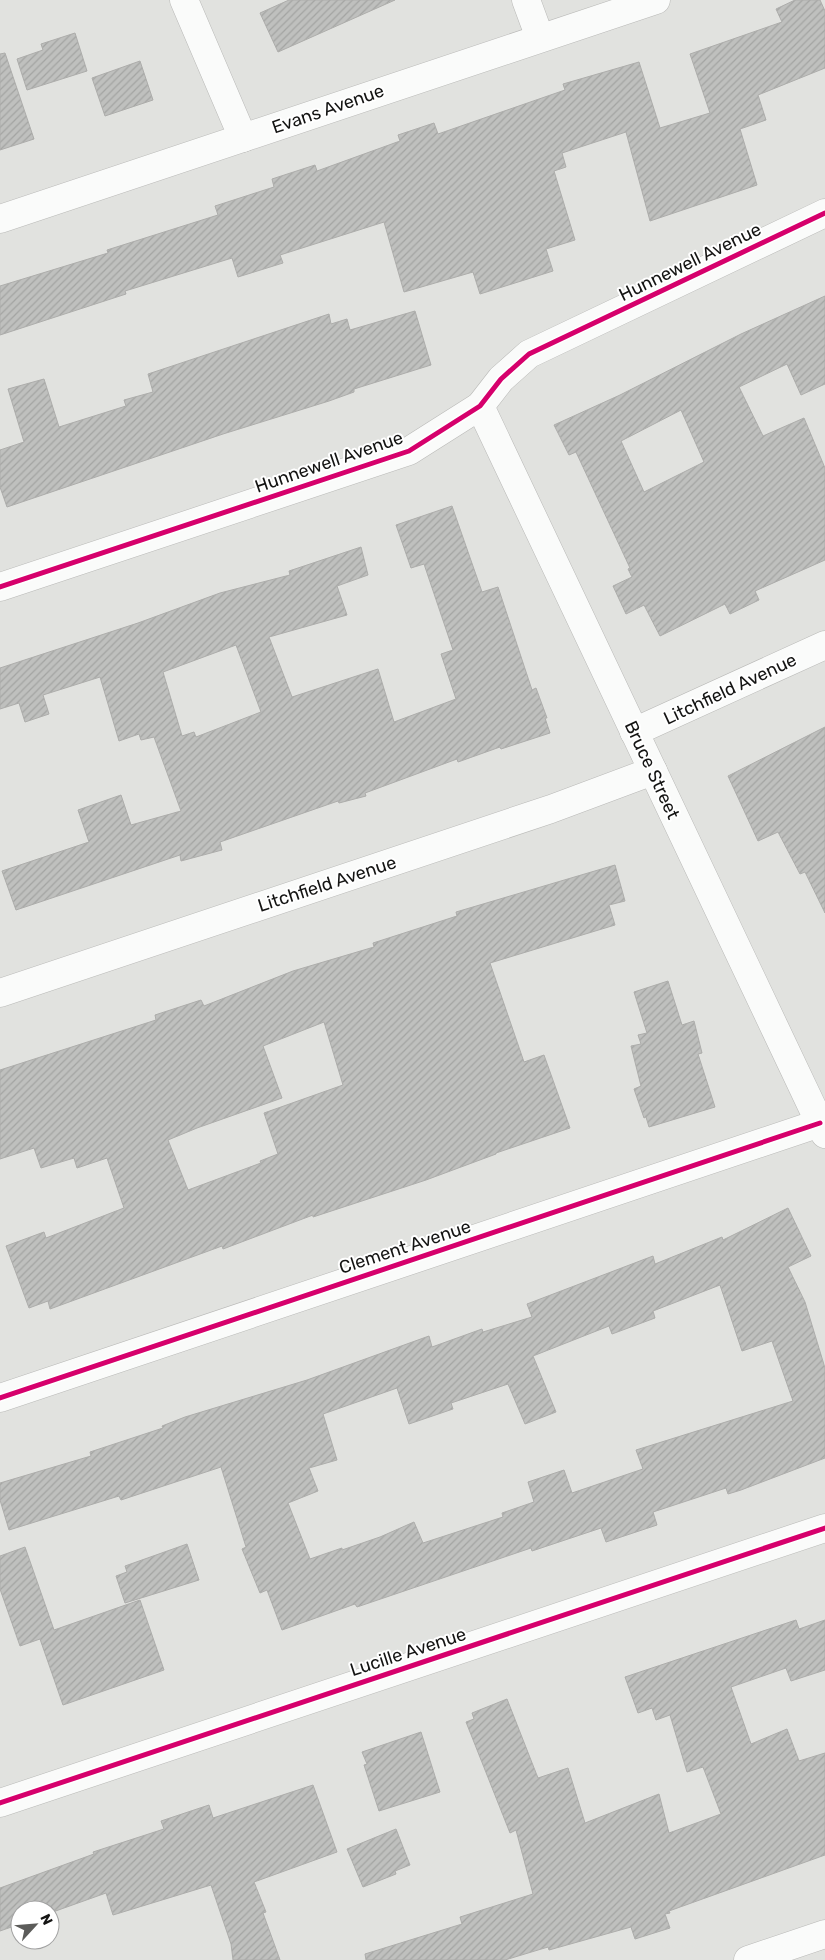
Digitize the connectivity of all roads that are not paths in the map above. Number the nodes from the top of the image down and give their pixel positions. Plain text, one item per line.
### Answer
1 (184, 0) edge
2 (526, 0) edge
3 (656, 0) edge
4 (540, 38) junction
5 (243, 138) junction
6 (825, 212) edge
7 (0, 219) edge
8 (480, 406) junction
9 (0, 588) edge
10 (825, 645) edge
11 (634, 732) junction
12 (653, 771) junction
13 (0, 993) edge
14 (816, 1092) edge
15 (822, 1129) edge
16 (0, 1398) edge
17 (825, 1528) edge
18 (0, 1803) edge
19 (825, 1934) edge
20 (748, 1960) edge

1 - 5 street
2 - 4 street
3 - 4 street, Evans Avenue
4 - 5 street, Evans Avenue
5 - 7 street, Evans Avenue
6 - 8 street, Hunnewell Avenue
8 - 9 street, Hunnewell Avenue
8 - 11 street, Bruce Street
10 - 11 street, Litchfield Avenue
11 - 12 street, Bruce Street
12 - 13 street, Litchfield Avenue
12 - 14 street, Bruce Street
14 - 15 street, Bruce Street
15 - 16 street, Clement Avenue
17 - 18 street, Lucille Avenue
19 - 20 street

